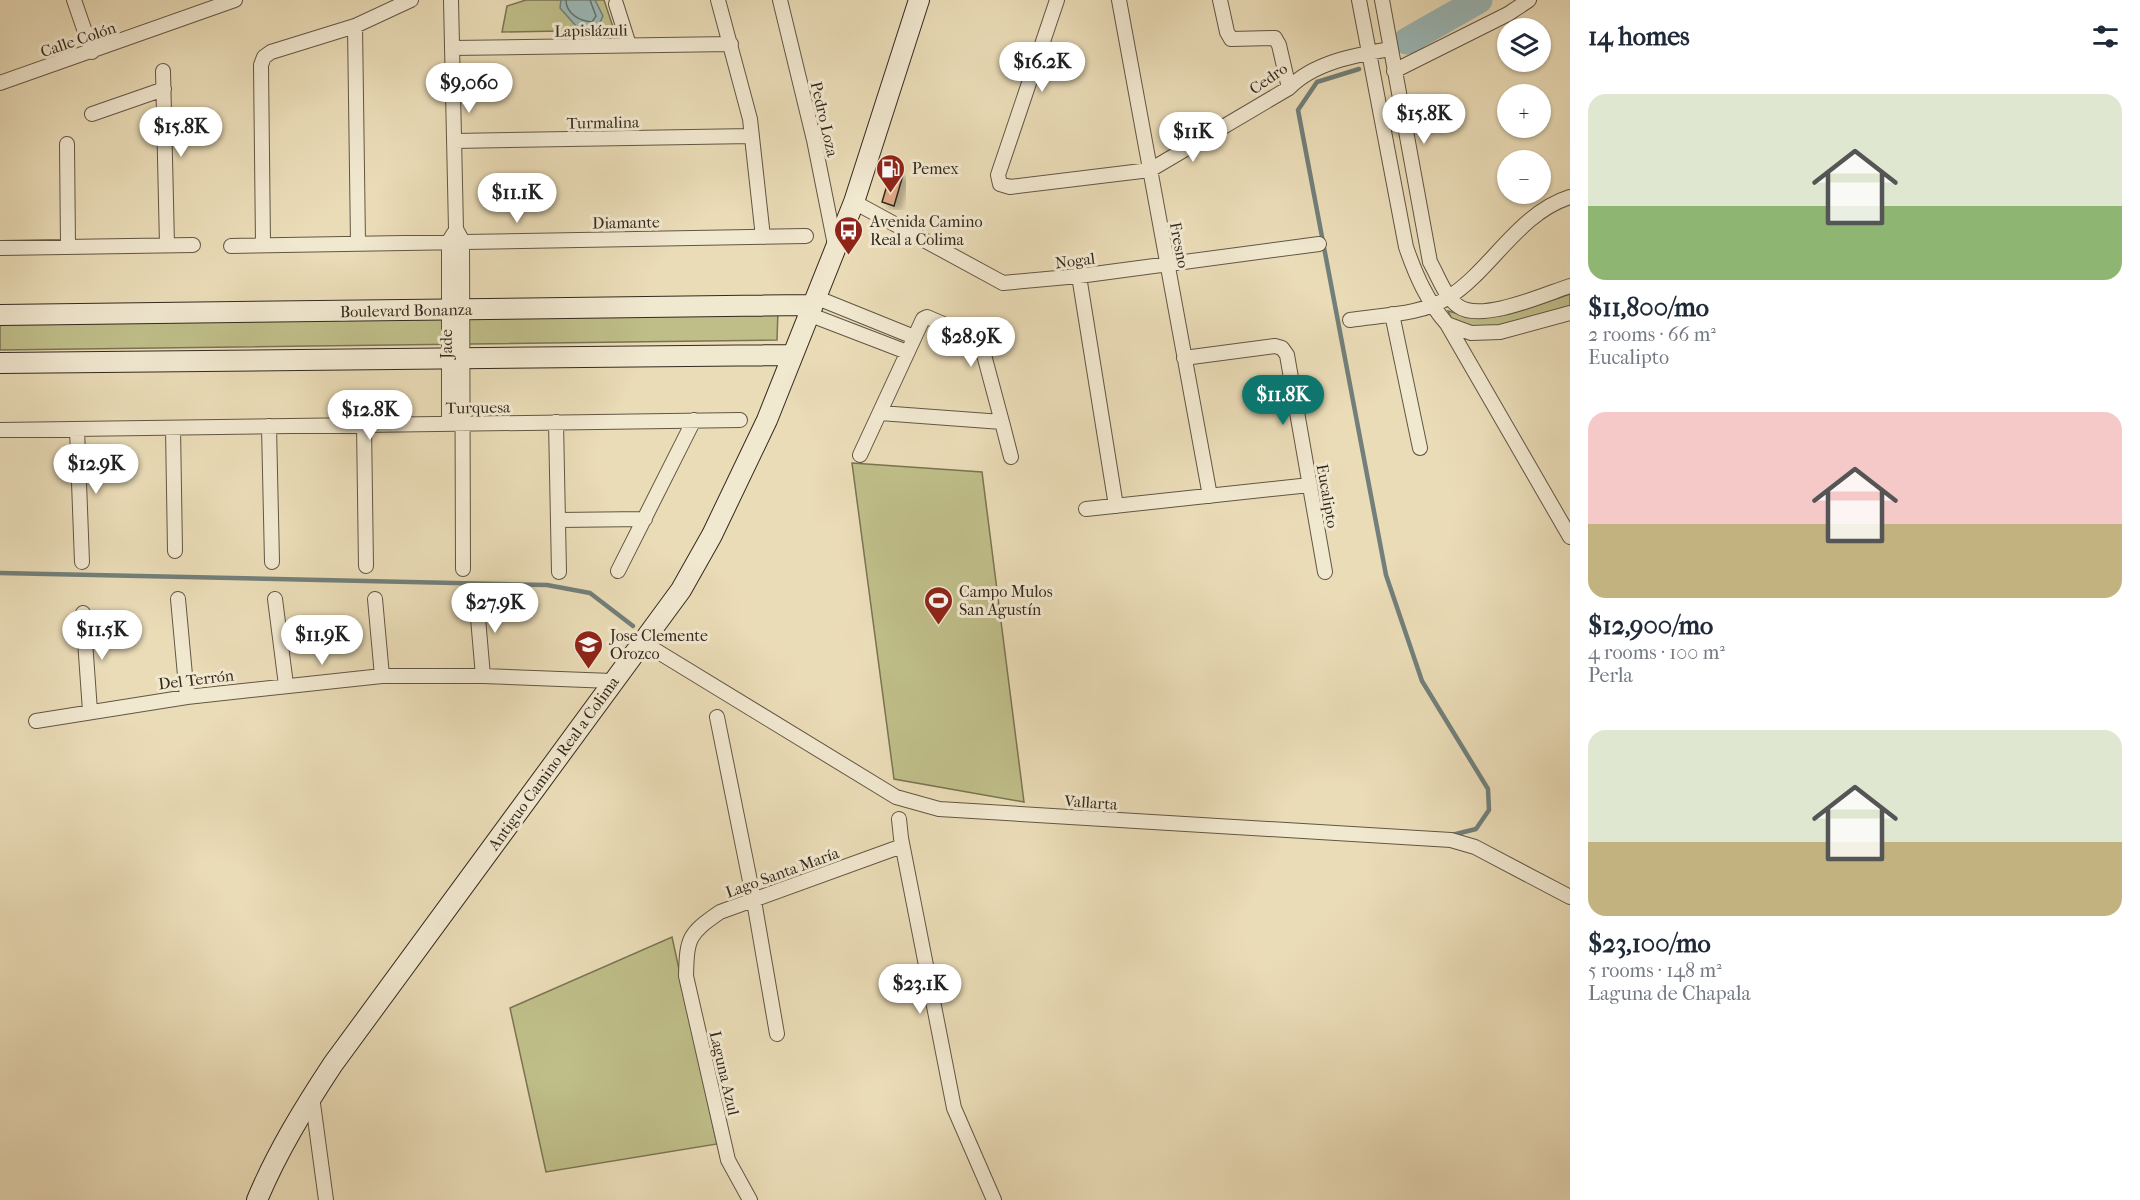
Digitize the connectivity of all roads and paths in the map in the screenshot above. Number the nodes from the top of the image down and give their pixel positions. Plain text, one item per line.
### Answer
1 (74, 0) edge
2 (235, 0) edge
3 (411, 0) edge
4 (451, 0) edge
5 (718, 0) edge
6 (780, 0) edge
7 (920, 0) edge
8 (1057, 0) edge
9 (1119, 0) edge
10 (1220, 0) edge
11 (1359, 0) edge
12 (1382, 0) edge
13 (1529, 0) edge
14 (616, 4) dead end
15 (355, 26) junction
16 (731, 44) junction
17 (628, 45) junction
18 (452, 48) junction
19 (1390, 49) junction
20 (92, 52) junction
21 (1368, 53) junction
22 (163, 71) dead end
23 (1394, 71) junction
24 (0, 83) edge
25 (1289, 88) junction
26 (164, 89) junction
27 (92, 114) dead end
28 (752, 136) junction
29 (454, 141) junction
30 (67, 144) dead end
31 (1150, 170) junction
32 (1570, 197) edge
33 (854, 202) junction
34 (806, 236) dead end
35 (456, 237) junction
36 (763, 237) junction
37 (358, 243) junction
38 (264, 244) junction
39 (1319, 244) dead end
40 (167, 245) junction
41 (193, 245) dead end
42 (836, 245) junction
43 (231, 246) dead end
44 (68, 247) junction
45 (0, 248) edge
46 (1167, 264) junction
47 (1079, 276) junction
48 (1570, 286) edge
49 (1450, 297) junction
50 (812, 305) junction
51 (1431, 306) junction
52 (455, 309) junction
53 (1570, 313) edge
54 (1392, 314) junction
55 (0, 315) edge
56 (1350, 320) dead end
57 (1447, 324) junction
58 (914, 337) junction
59 (908, 352) junction
60 (791, 355) junction
61 (455, 358) junction
62 (1185, 358) junction
63 (0, 363) edge
64 (880, 412) junction
65 (694, 420) junction
66 (740, 420) dead end
67 (556, 422) junction
68 (1002, 422) junction
69 (455, 424) junction
70 (364, 425) junction
71 (269, 426) junction
72 (173, 428) junction
73 (77, 429) junction
74 (0, 430) edge
75 (1420, 448) dead end
76 (860, 455) dead end
77 (1011, 457) dead end
78 (1310, 485) junction
79 (1210, 496) junction
80 (1116, 506) junction
81 (1086, 509) dead end
82 (645, 519) junction
83 (558, 520) junction
84 (1570, 537) edge
85 (175, 551) dead end
86 (82, 562) dead end
87 (272, 562) dead end
88 (366, 566) dead end
89 (462, 570) dead end
90 (618, 571) dead end
91 (559, 572) dead end
92 (1325, 572) dead end
93 (476, 595) dead end
94 (178, 599) dead end
95 (275, 599) dead end
96 (375, 599) dead end
97 (83, 614) dead end
98 (642, 642) junction
99 (382, 676) junction
100 (483, 676) junction
101 (612, 681) junction
102 (286, 685) junction
103 (187, 697) junction
104 (90, 711) junction
105 (717, 717) dead end
106 (36, 721) dead end
107 (899, 819) dead end
108 (902, 846) junction
109 (1570, 897) edge
110 (754, 901) junction
111 (687, 948) joint
112 (777, 1034) dead end
113 (312, 1096) junction
114 (257, 1200) edge
115 (326, 1200) edge
116 (750, 1200) edge
117 (994, 1200) edge

1 - 20 street
2 - 20 street, Calle Colón
3 - 15 street
4 - 18 street, Jade
5 - 16 street
6 - 42 street, Pedro Loza
7 - 33 street, Antiguo Camino Real a Colima
8 - 31 street, Cedro
9 - 31 street, Fresno
10 - 25 street
11 - 21 street
12 - 19 street
13 - 23 street
14 - 17 street
15 - 37 street
15 - 38 street
16 - 17 street, Lapislázuli
16 - 28 street
17 - 18 street, Lapislázuli
18 - 29 street, Jade
19 - 21 street, Cedro
19 - 23 street
20 - 24 street, Calle Colón
21 - 25 street, Cedro
21 - 51 street
22 - 26 street
23 - 49 street
25 - 31 street, Cedro
26 - 27 street
26 - 40 street
28 - 29 street, Turmalina
28 - 36 street
29 - 35 street, Jade
30 - 44 street
31 - 46 street, Fresno
32 - 49 street
33 - 42 street, Antiguo Camino Real a Colima
33 - 47 street, Nogal
34 - 36 street, Diamante
35 - 36 street, Diamante
35 - 37 street, Diamante
35 - 52 street, Jade
37 - 38 street, Diamante
38 - 43 street, Diamante
39 - 46 street, Nogal
40 - 41 street
40 - 44 street
42 - 50 street, Antiguo Camino Real a Colima
44 - 45 street
46 - 47 street, Nogal
46 - 62 street, Fresno
47 - 80 street
48 - 49 street
49 - 51 street
50 - 52 street, Boulevard Bonanza
50 - 58 street
50 - 59 street
50 - 60 street, Antiguo Camino Real a Colima
51 - 54 street
51 - 57 street
52 - 55 street, Boulevard Bonanza
52 - 61 street, Jade
53 - 57 street
54 - 56 street
54 - 75 street
57 - 84 street
58 - 59 street
58 - 68 street
59 - 64 street
60 - 61 street
60 - 98 street, Antiguo Camino Real a Colima
61 - 63 street
61 - 69 street, Jade
62 - 78 street, Eucalipto
62 - 79 street, Fresno
64 - 68 street
64 - 76 street
65 - 66 street, Turquesa
65 - 67 street, Turquesa
65 - 82 street
67 - 69 street, Turquesa
67 - 83 street
68 - 77 street
69 - 70 street, Turquesa
69 - 89 street, Jade
70 - 71 street, Turquesa
70 - 88 street
71 - 72 street, Turquesa
71 - 87 street
72 - 73 street, Turquesa
72 - 85 street
73 - 74 street, Turquesa
73 - 86 street
78 - 79 street
78 - 92 street, Eucalipto
79 - 80 street
80 - 81 street
82 - 83 street
82 - 90 street
83 - 91 street
93 - 100 street
94 - 103 street
95 - 102 street
96 - 99 street
97 - 104 street
98 - 101 street, Antiguo Camino Real a Colima
98 - 109 street, Vallarta
99 - 100 street, Del Terrón
99 - 102 street, Del Terrón
100 - 101 street, Del Terrón
101 - 113 street, Antiguo Camino Real a Colima
102 - 103 street, Del Terrón
103 - 104 street, Del Terrón
104 - 106 street, Del Terrón
105 - 110 street
107 - 108 street
108 - 110 street, Lago Santa María
108 - 117 street
110 - 111 street, Lago Santa María
110 - 112 street
111 - 116 street, Laguna Azul
113 - 114 street, Antiguo Camino Real a Colima
113 - 115 street

